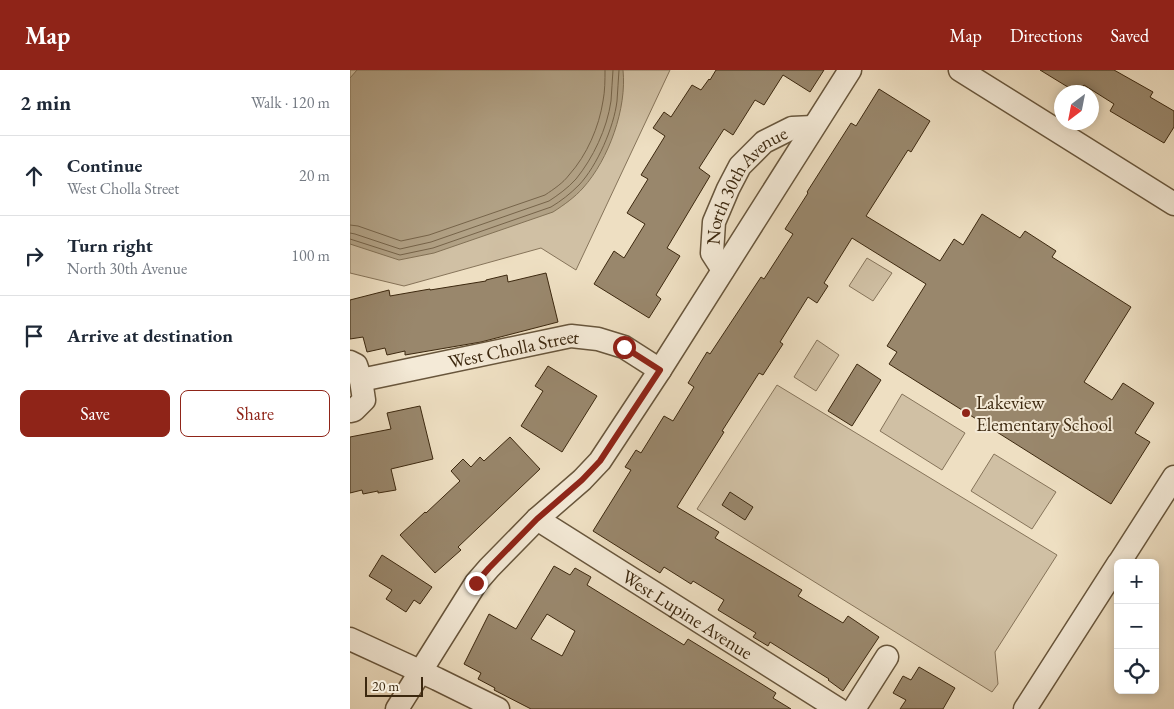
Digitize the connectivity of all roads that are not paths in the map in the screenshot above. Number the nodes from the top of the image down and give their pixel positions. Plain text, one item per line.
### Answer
1 (850, 70) edge
2 (960, 70) edge
3 (813, 127) junction
4 (1174, 204) edge
5 (723, 270) junction
6 (660, 370) junction
7 (355, 371) edge
8 (350, 411) edge
9 (1174, 477) edge
10 (537, 519) junction
11 (1121, 559) edge
12 (1114, 570) edge
13 (350, 639) edge
14 (887, 657) dead end
15 (421, 672) junction
16 (397, 709) edge
17 (498, 709) edge
18 (838, 709) edge
19 (854, 709) edge
20 (1025, 709) edge

1 - 3 street, North 30th Avenue
2 - 4 street
3 - 5 street, North 30th Avenue
3 - 5 street, North 30th Avenue
5 - 6 street, North 30th Avenue
6 - 7 street, West Cholla Street
6 - 10 street, North 30th Avenue
7 - 8 street, West Cholla Street
9 - 11 street
10 - 15 street, North 30th Avenue
10 - 18 street, West Lupine Avenue
12 - 20 street
13 - 15 street
14 - 19 street
15 - 16 street, North 30th Avenue
15 - 17 street

